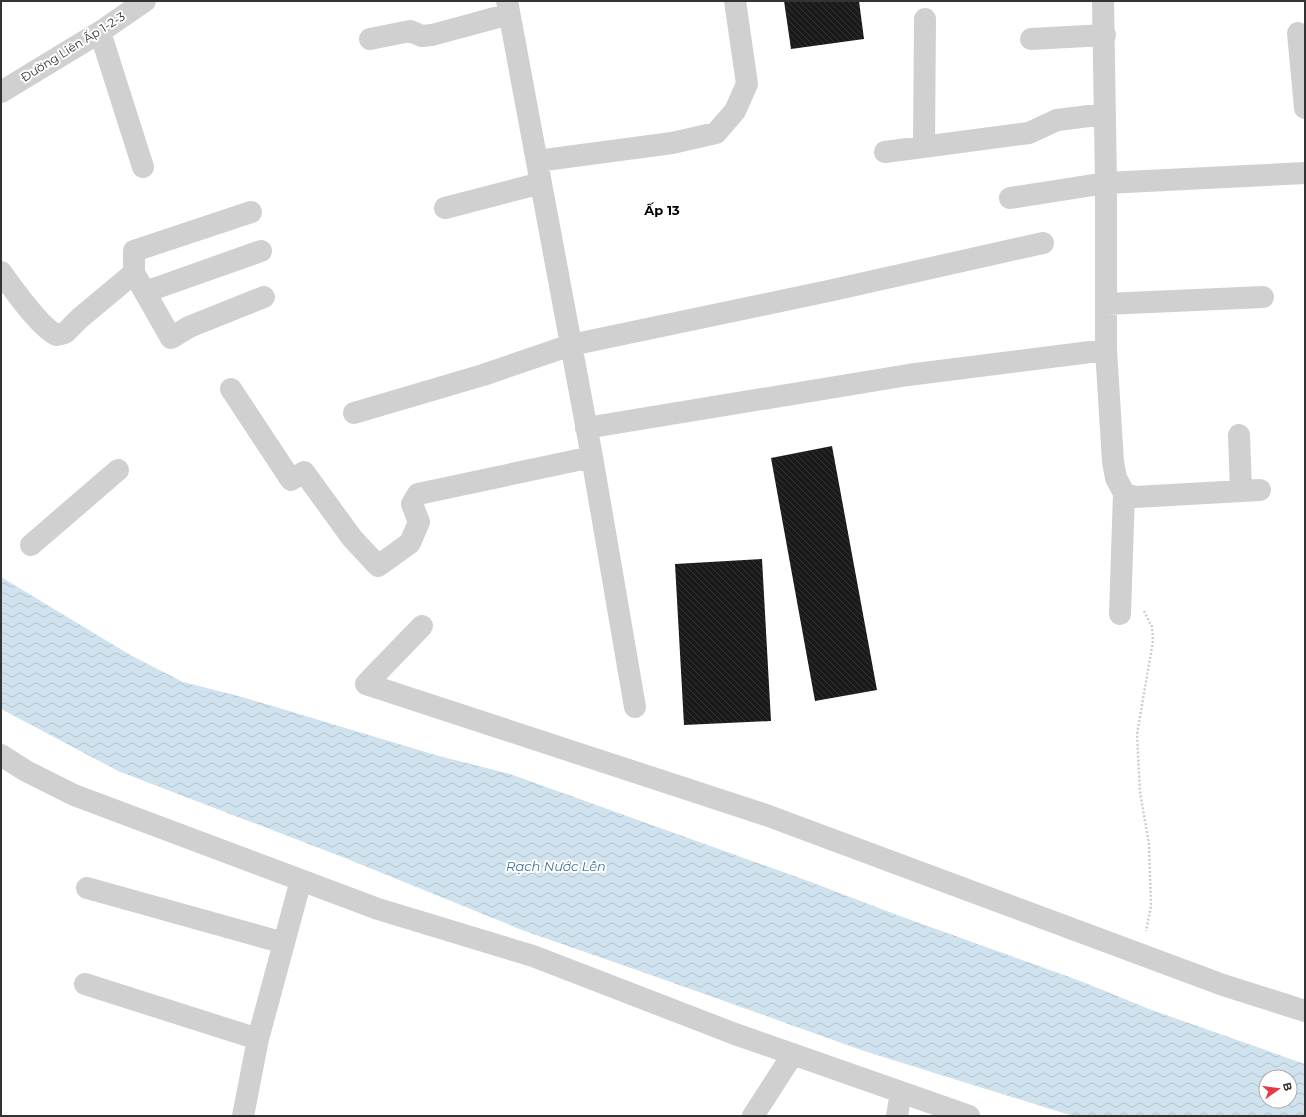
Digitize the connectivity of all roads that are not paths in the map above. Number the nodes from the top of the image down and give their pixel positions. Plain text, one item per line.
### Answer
1 (735, 1) edge
2 (1103, 1) edge
3 (133, 5) edge
4 (508, 8) edge
5 (925, 20) dead end
6 (100, 32) junction
7 (1298, 33) dead end
8 (1105, 35) junction
9 (370, 39) dead end
10 (1030, 39) dead end
11 (1, 92) edge
12 (1305, 108) edge
13 (1105, 114) junction
14 (924, 147) junction
15 (885, 152) dead end
16 (536, 161) junction
17 (143, 167) dead end
18 (1305, 173) edge
19 (541, 183) junction
20 (1106, 183) junction
21 (1010, 198) dead end
22 (445, 208) dead end
23 (251, 212) dead end
24 (1043, 243) dead end
25 (261, 251) dead end
26 (1, 272) edge
27 (134, 273) junction
28 (145, 292) junction
29 (264, 297) dead end
30 (1263, 297) dead end
31 (1106, 304) junction
32 (571, 345) junction
33 (1106, 350) junction
34 (231, 390) dead end
35 (354, 413) dead end
36 (586, 428) junction
37 (1239, 435) dead end
38 (592, 457) junction
39 (118, 470) dead end
40 (1124, 493) junction
41 (31, 545) dead end
42 (1120, 614) dead end
43 (422, 626) dead end
44 (635, 708) dead end
45 (1, 755) edge
46 (301, 880) junction
47 (87, 888) dead end
48 (284, 943) junction
49 (85, 984) dead end
50 (1305, 1011) edge
51 (258, 1039) junction
52 (793, 1054) junction
53 (901, 1092) junction
54 (243, 1116) edge
55 (753, 1116) edge
56 (897, 1116) edge
57 (969, 1116) edge

1 - 16 street
2 - 8 street
3 - 6 street, Đường Liên Ấp 1-2-3
4 - 9 street
4 - 16 street
5 - 14 street
6 - 11 street, Đường Liên Ấp 1-2-3
6 - 17 street
7 - 12 street
8 - 10 street
8 - 13 street
13 - 14 street
13 - 20 street
14 - 15 street
16 - 19 street
18 - 20 street
19 - 22 street
19 - 32 street
20 - 21 street
20 - 31 street
23 - 27 street
24 - 32 street
25 - 28 street
26 - 27 street
27 - 28 street
28 - 29 street
30 - 31 street
31 - 33 street
32 - 35 street
32 - 36 street
33 - 36 street
33 - 40 street
34 - 38 street
36 - 38 street
37 - 40 street
38 - 44 street
39 - 41 street
40 - 42 street
43 - 50 street
45 - 46 street
46 - 48 street
46 - 52 street
47 - 48 street
48 - 51 street
49 - 51 street
51 - 54 street
52 - 53 street
52 - 55 street
53 - 56 street
53 - 57 street

